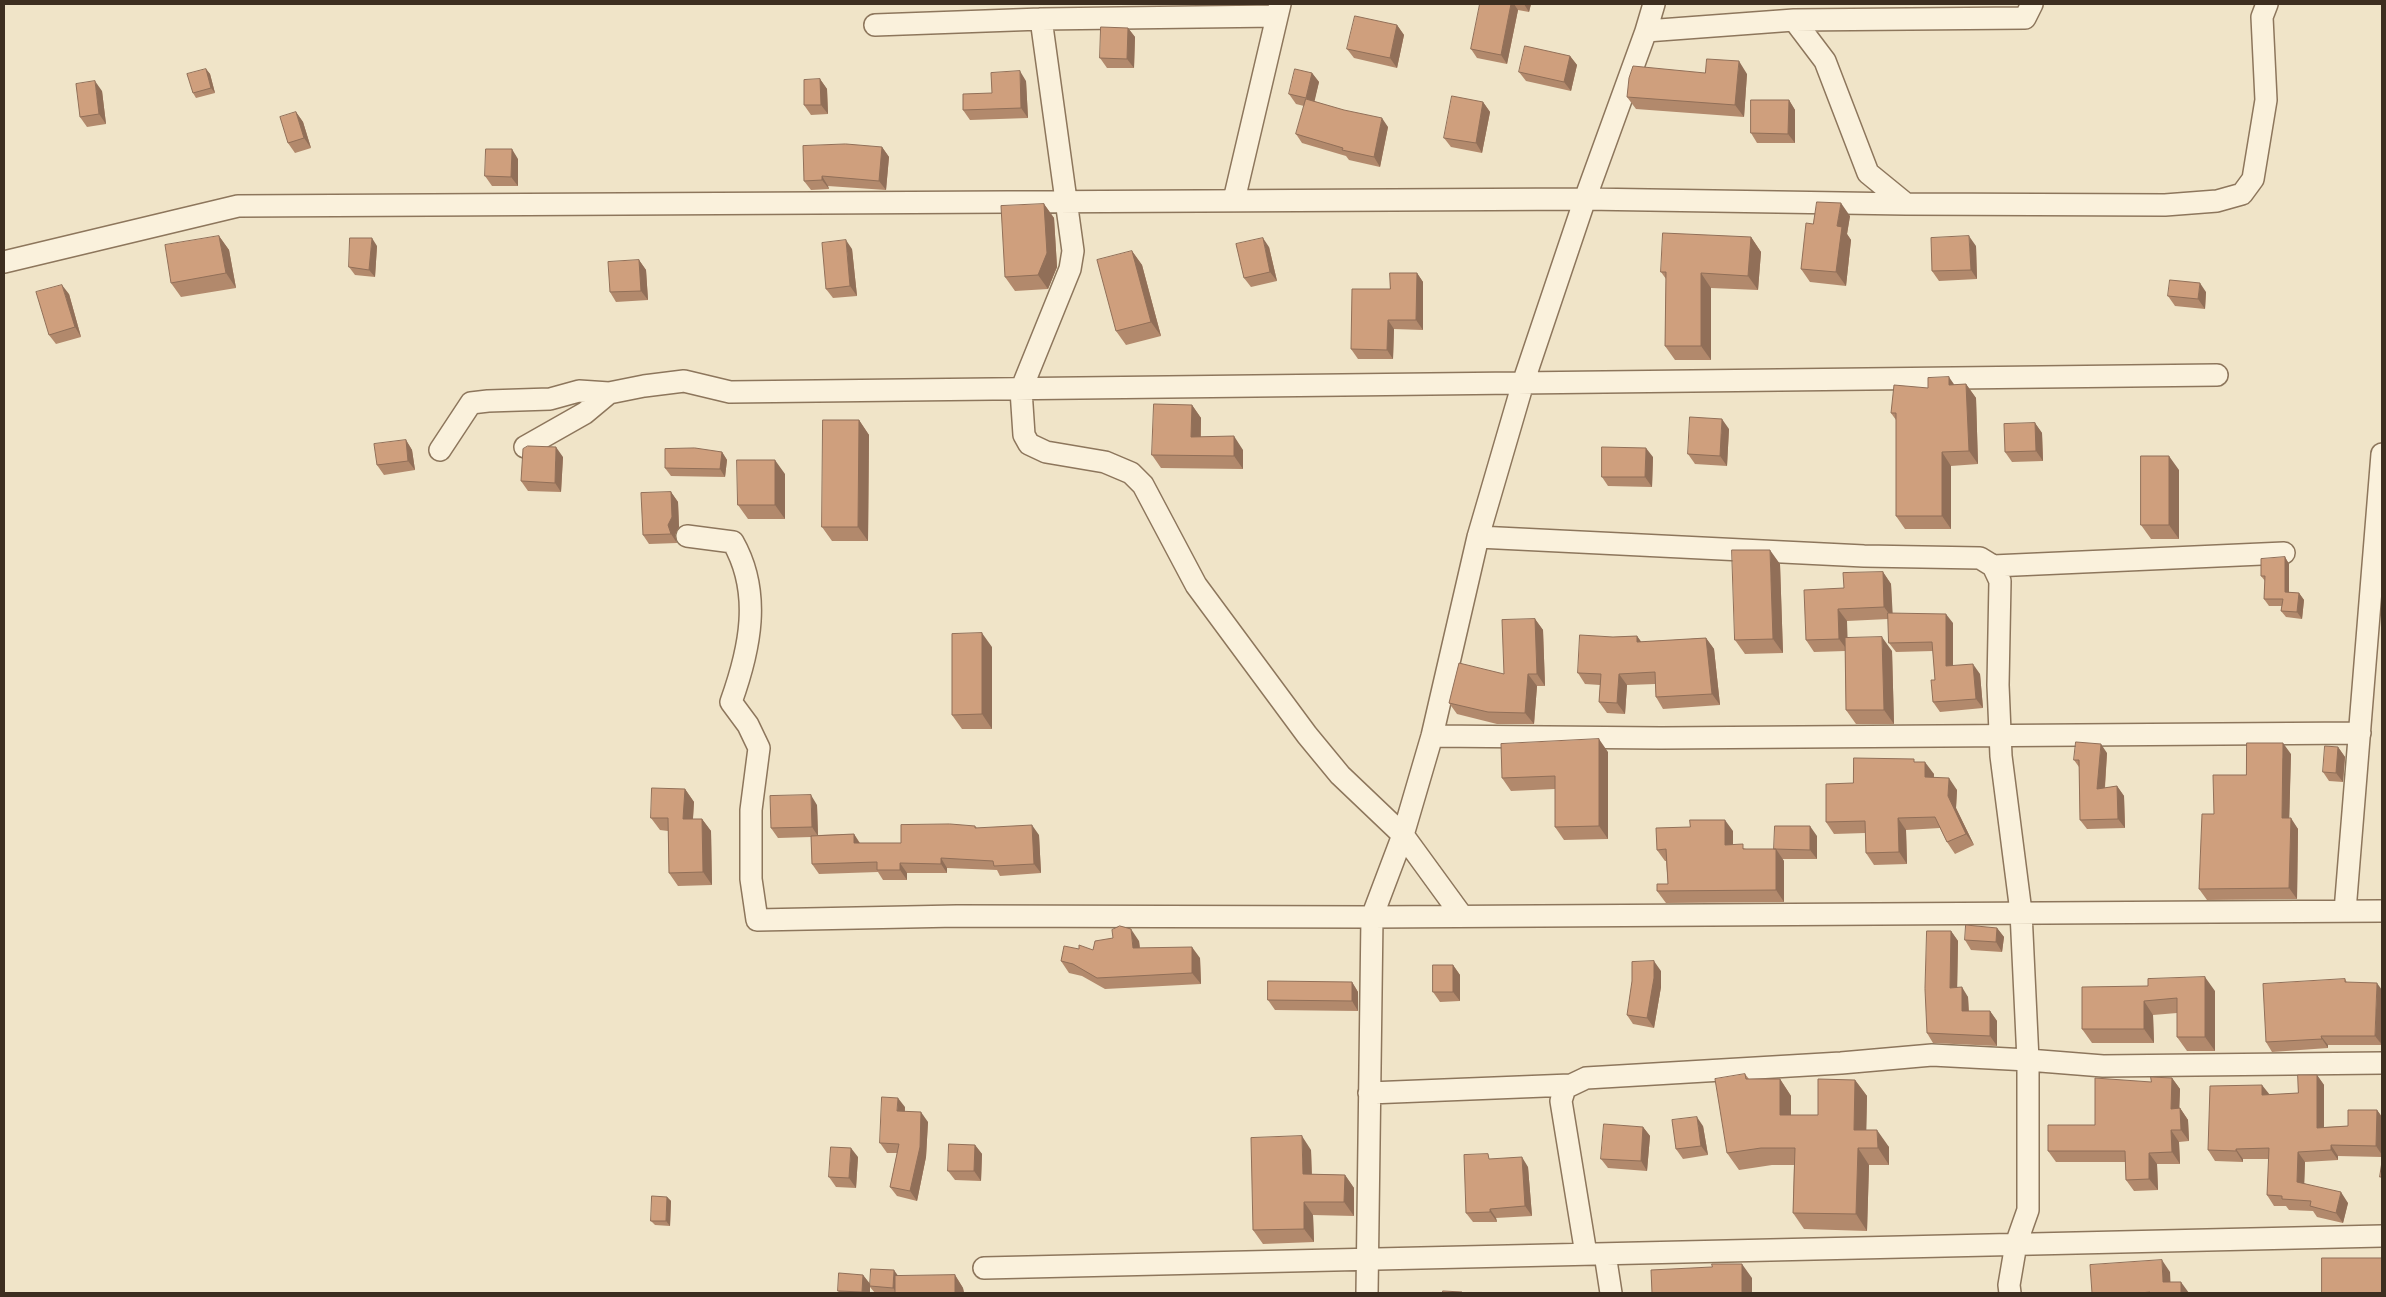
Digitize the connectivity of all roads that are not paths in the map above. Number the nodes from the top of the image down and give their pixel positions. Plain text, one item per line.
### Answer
1 (1654, 4) edge
2 (2032, 4) edge
3 (2267, 4) edge
4 (1279, 10) edge
5 (1041, 19) junction
6 (1794, 20) junction
7 (875, 25) dead end
8 (1646, 31) junction
9 (1585, 199) junction
10 (1234, 200) junction
11 (1068, 201) junction
12 (1906, 204) junction
13 (4, 262) edge
14 (2217, 375) dead end
15 (1523, 383) junction
16 (1021, 390) junction
17 (609, 393) junction
18 (525, 447) edge
19 (440, 450) dead end
20 (2382, 454) edge
21 (687, 536) dead end
22 (1478, 537) junction
23 (2379, 544) edge
24 (2284, 553) dead end
25 (1993, 566) junction
26 (2360, 733) junction
27 (1432, 736) junction
28 (2000, 736) junction
29 (1403, 835) junction
30 (2345, 911) junction
31 (2382, 911) edge
32 (2021, 912) junction
33 (1462, 916) junction
34 (1372, 917) junction
35 (2028, 1060) junction
36 (2382, 1063) edge
37 (1570, 1085) junction
38 (1369, 1093) junction
39 (2382, 1236) edge
40 (2016, 1244) junction
41 (1596, 1254) junction
42 (1366, 1259) junction
43 (984, 1268) dead end
44 (1367, 1293) edge
45 (1611, 1293) edge
46 (2010, 1293) edge

1 - 8 street
2 - 6 street
3 - 12 street
4 - 5 street
4 - 10 street
5 - 7 street
5 - 11 street
6 - 8 street
6 - 12 street
8 - 9 street
9 - 10 street
9 - 12 street
9 - 15 street
10 - 11 street
11 - 13 street
11 - 16 street
14 - 15 street
15 - 16 street
15 - 22 street
16 - 17 street
16 - 29 street
17 - 18 street
17 - 19 street
20 - 23 street
21 - 34 street
22 - 25 street
22 - 27 street
23 - 26 street
24 - 25 street
25 - 28 street
26 - 28 street
26 - 30 street
27 - 28 street
27 - 29 street
28 - 32 street
29 - 33 street
29 - 34 street
30 - 31 street
30 - 32 street
32 - 33 street
32 - 35 street
33 - 34 street
34 - 38 street
35 - 36 street
35 - 37 street
35 - 40 street
37 - 38 street
37 - 41 street
38 - 42 street
39 - 40 street
40 - 41 street
40 - 46 street
41 - 42 street
41 - 45 street
42 - 43 street
42 - 44 street

